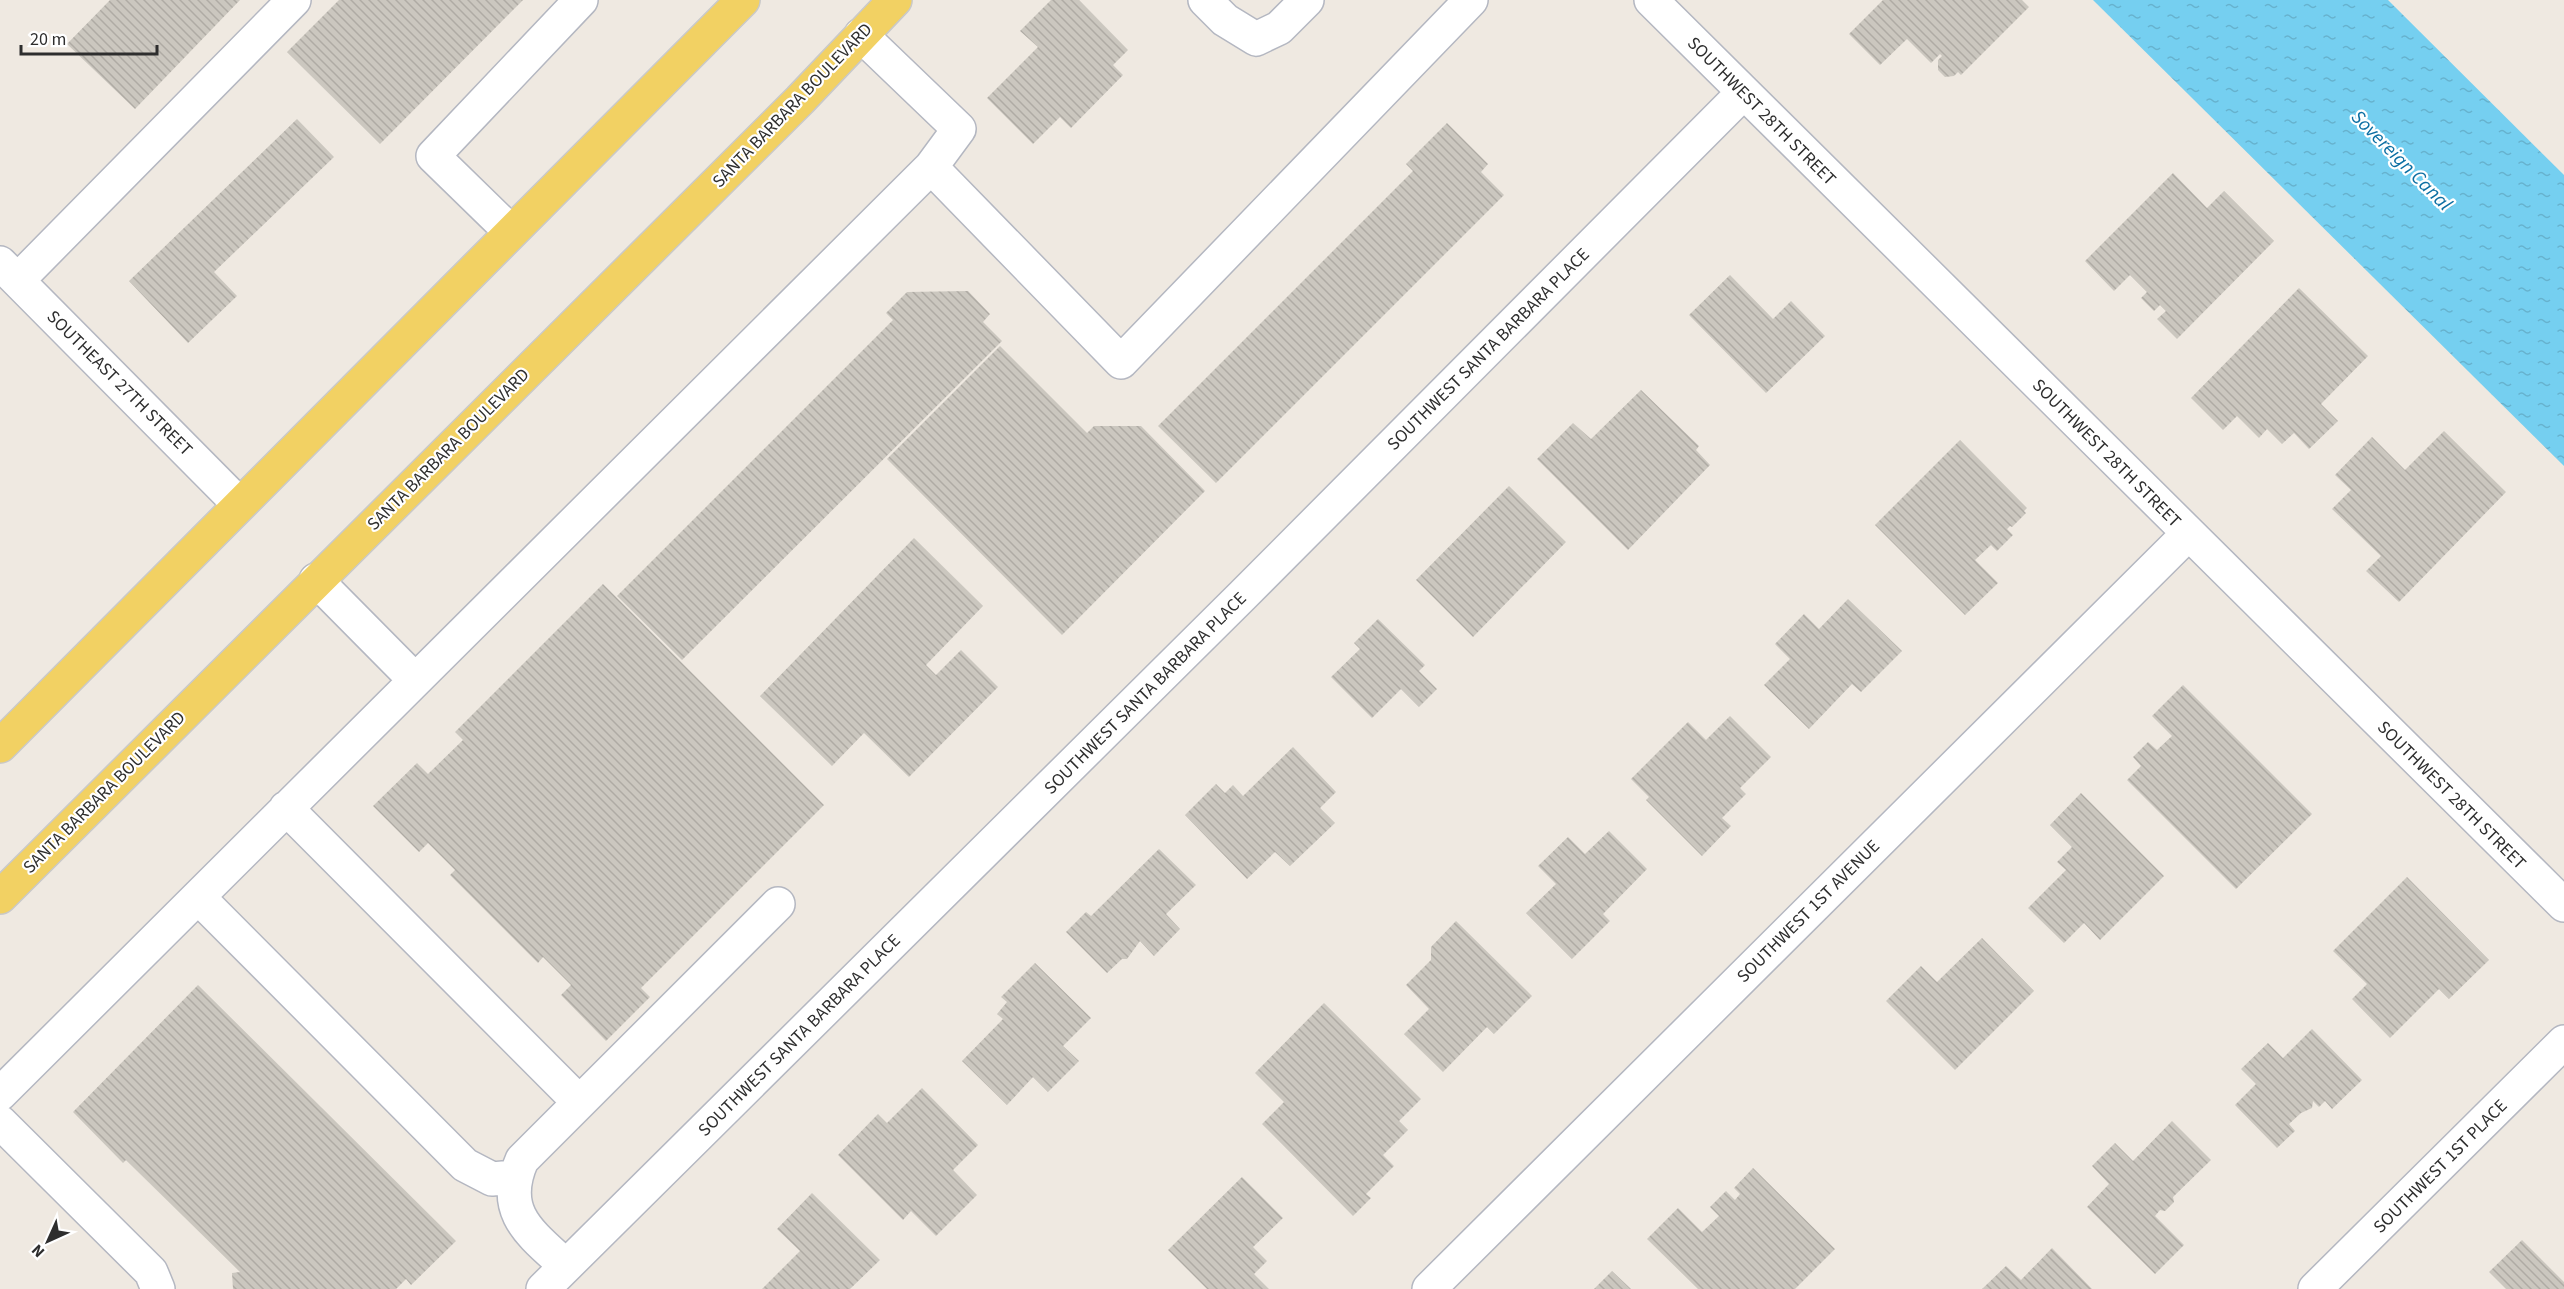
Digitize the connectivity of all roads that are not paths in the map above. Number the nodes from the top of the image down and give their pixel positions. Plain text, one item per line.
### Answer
1 (294, 0) edge
2 (582, 0) edge
3 (743, 0) edge
4 (895, 0) edge
5 (1205, 0) edge
6 (1307, 0) edge
7 (1471, 0) edge
8 (1651, 0) edge
9 (861, 34) junction
10 (1743, 93) junction
11 (931, 167) junction
12 (511, 232) junction
13 (9, 271) edge
14 (239, 504) junction
15 (2188, 534) junction
16 (316, 580) junction
17 (415, 680) junction
18 (0, 746) edge
19 (286, 808) junction
20 (0, 897) edge
21 (198, 897) junction
22 (778, 904) dead end
23 (2564, 905) edge
24 (2564, 1042) edge
25 (1, 1090) edge
26 (578, 1101) junction
27 (0, 1122) edge
28 (515, 1177) junction
29 (566, 1266) junction
30 (158, 1289) edge
31 (543, 1289) edge
32 (1429, 1289) edge
33 (2315, 1289) edge

1 - 13 street
2 - 12 street
3 - 12 main road
4 - 9 main road, SANTA BARBARA BOULEVARD
5 - 6 street
7 - 11 street
8 - 10 street, SOUTHWEST 28TH STREET
9 - 11 street
9 - 16 main road, SANTA BARBARA BOULEVARD
10 - 15 street, SOUTHWEST 28TH STREET
10 - 29 street, SOUTHWEST SANTA BARBARA PLACE
11 - 17 street
12 - 14 main road
13 - 14 street, SOUTHEAST 27TH STREET
14 - 18 main road
15 - 23 street, SOUTHWEST 28TH STREET
15 - 32 street, SOUTHWEST 1ST AVENUE
16 - 17 street
16 - 20 main road, SANTA BARBARA BOULEVARD
17 - 19 street
19 - 21 street
19 - 26 street
21 - 25 street
21 - 28 street
22 - 26 street
24 - 33 street, SOUTHWEST 1ST PLACE
26 - 28 street
27 - 30 street
28 - 29 street
29 - 31 street, SOUTHWEST SANTA BARBARA PLACE

